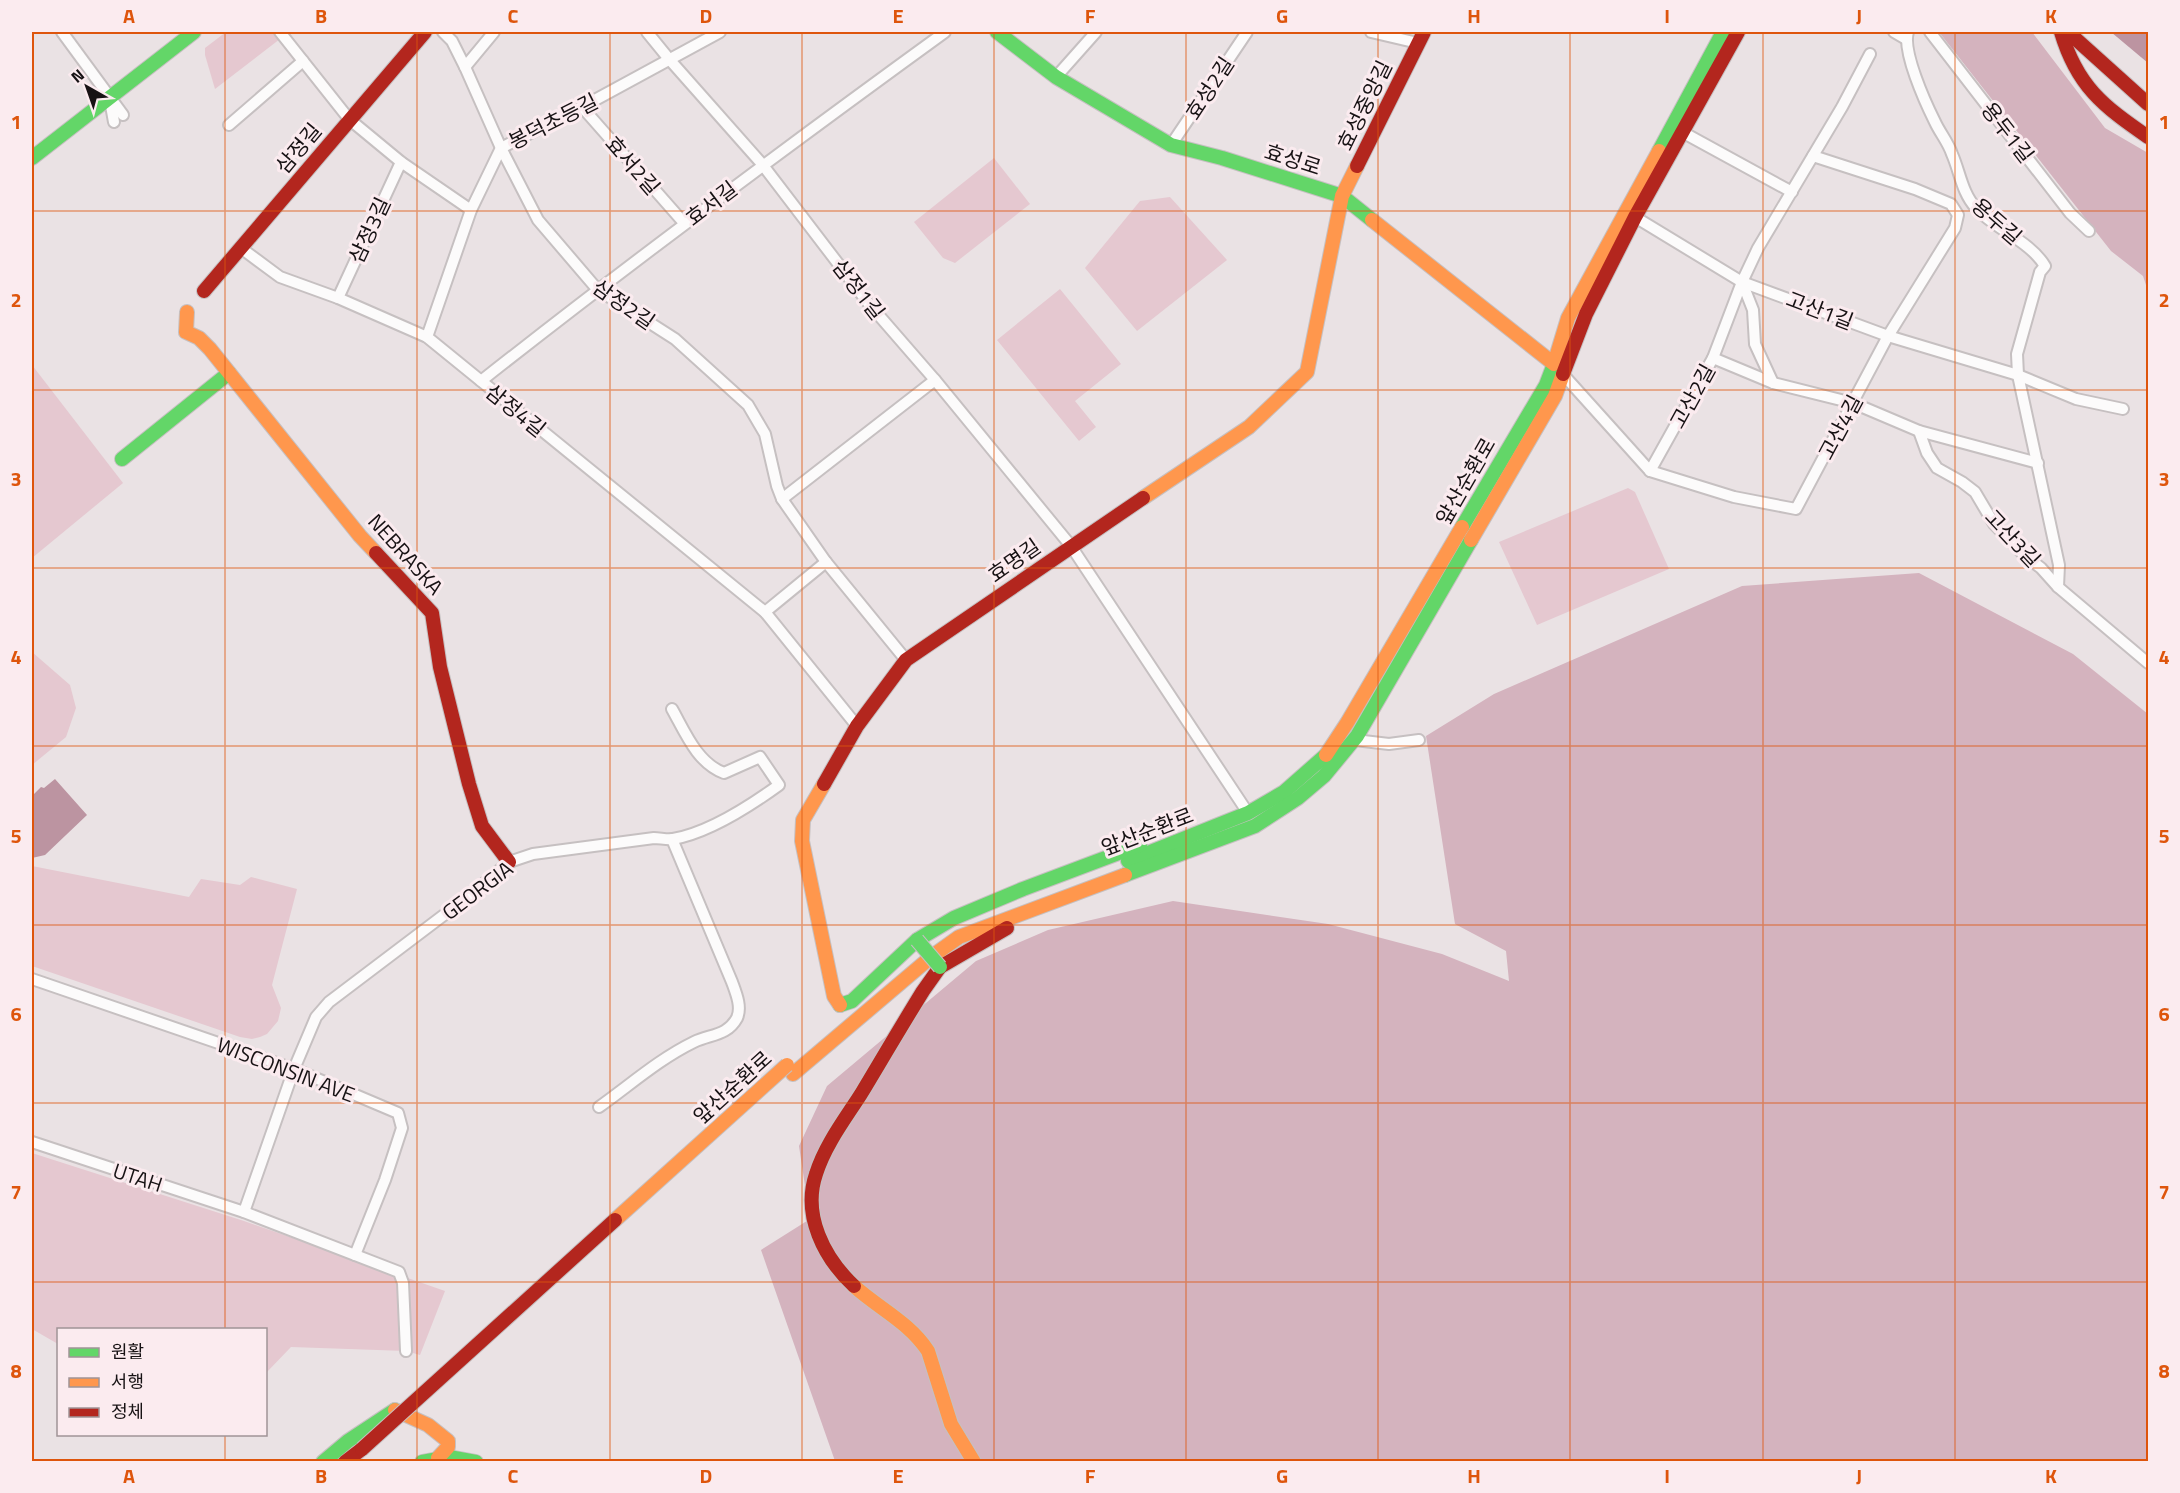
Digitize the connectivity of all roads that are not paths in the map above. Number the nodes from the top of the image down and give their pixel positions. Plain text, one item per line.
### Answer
1 (62, 32) edge
2 (194, 32) edge
3 (280, 32) edge
4 (425, 32) edge
5 (443, 32) edge
6 (494, 32) edge
7 (647, 32) edge
8 (720, 32) edge
9 (945, 32) edge
10 (997, 32) edge
11 (1096, 32) edge
12 (1247, 32) edge
13 (1371, 32) edge
14 (1723, 32) edge
15 (1738, 32) edge
16 (1894, 32) edge
17 (1930, 32) edge
18 (2061, 32) edge
19 (2068, 32) edge
20 (2081, 32) edge
21 (1907, 35) edge
22 (1421, 37) edge
23 (1870, 54) dead end
24 (669, 59) junction
25 (303, 61) junction
26 (465, 67) junction
27 (1056, 77) junction
28 (2148, 90) edge
29 (110, 97) junction
30 (2148, 104) edge
31 (582, 107) junction
32 (119, 118) dead end
33 (349, 119) junction
34 (229, 125) dead end
35 (1684, 133) junction
36 (2148, 137) edge
37 (1172, 145) junction
38 (501, 148) junction
39 (1813, 156) junction
40 (32, 158) edge
41 (401, 162) junction
42 (762, 164) junction
43 (1792, 192) junction
44 (1342, 196) junction
45 (471, 210) junction
46 (1635, 217) junction
47 (684, 223) junction
48 (2089, 231) dead end
49 (241, 249) junction
50 (1742, 282) junction
51 (597, 289) junction
52 (204, 291) dead end
53 (338, 298) junction
54 (187, 312) dead end
55 (1888, 336) junction
56 (427, 338) junction
57 (1713, 358) junction
58 (1559, 369) junction
59 (229, 373) junction
60 (2018, 375) junction
61 (935, 380) junction
62 (481, 381) junction
63 (1773, 383) junction
64 (1853, 403) junction
65 (2123, 409) dead end
66 (1919, 431) junction
67 (122, 459) dead end
68 (2038, 463) junction
69 (1650, 471) junction
70 (782, 499) junction
71 (1071, 546) junction
72 (826, 562) junction
73 (2058, 587) junction
74 (765, 612) junction
75 (906, 660) junction
76 (2148, 663) edge
77 (672, 709) dead end
78 (857, 726) junction
79 (1355, 740) junction
80 (1419, 740) dead end
81 (1248, 813) junction
82 (1231, 828) junction
83 (672, 839) junction
84 (509, 862) junction
85 (917, 940) junction
86 (940, 967) junction
87 (32, 979) edge
88 (294, 1069) junction
89 (599, 1107) dead end
90 (32, 1142) edge
91 (244, 1212) junction
92 (355, 1255) junction
93 (406, 1351) dead end
94 (448, 1441) junction
95 (366, 1456) edge
96 (438, 1458) junction
97 (323, 1461) edge
98 (345, 1461) edge
99 (422, 1461) edge
100 (478, 1461) edge
101 (974, 1461) edge

1 - 29 street
2 - 29 main road
3 - 25 street
4 - 33 main road, 삼정길
5 - 26 street, 삼정2길
6 - 26 street
7 - 24 street, 삼정1길
8 - 24 street, 봉덕초등길
9 - 42 street, 효서길
10 - 27 main road, 효성로
11 - 27 street
12 - 37 street, 효성2길
13 - 22 street
14 - 58 main road, 앞산순환로
15 - 35 main road, 앞산순환로
16 - 21 street
17 - 48 street, 용두1길
18 - 36 main road
19 - 30 main road
20 - 28 main road
21 - 60 street, 용두길
22 - 44 main road, 효성중앙길
23 - 39 street, 고산2길
24 - 31 street, 봉덕초등길
24 - 42 street, 삼정1길
25 - 33 street
25 - 34 street
26 - 38 street, 삼정2길
27 - 37 main road, 효성로
29 - 32 street
29 - 40 main road
31 - 38 street, 봉덕초등길
31 - 47 street, 효서2길
33 - 41 street
33 - 49 main road, 삼정길
35 - 43 street
35 - 46 main road, 앞산순환로
37 - 44 main road, 효성로
38 - 45 street, 봉덕초등길
38 - 51 street, 삼정2길
39 - 43 street, 고산2길
39 - 55 street, 고산4길
41 - 45 street
41 - 53 street, 삼정3길
42 - 47 street, 효서길
42 - 61 street, 삼정1길
43 - 50 street, 고산2길
44 - 58 main road, 효성로
44 - 71 main road, 효명길
45 - 56 street, 봉덕초등길
46 - 50 street, 고산1길
46 - 58 main road, 앞산순환로
47 - 51 street, 효서길
49 - 52 main road, 삼정길
49 - 53 street, 삼정4길
50 - 55 street, 고산1길
50 - 57 street, 고산2길
50 - 63 street
51 - 62 street, 효서길
51 - 70 street, 삼정2길
53 - 56 street, 삼정4길
54 - 59 main road, NEBRASKA
55 - 60 street, 고산1길
55 - 64 street, 고산4길
56 - 62 street, 삼정4길
57 - 63 street
57 - 69 street, 고산2길
58 - 69 street
58 - 79 main road, 앞산순환로
58 - 81 main road, 앞산순환로
59 - 67 main road
59 - 84 main road, NEBRASKA
60 - 65 street
60 - 68 street, 용두길
61 - 70 street
61 - 71 street, 삼정1길
62 - 74 street, 삼정4길
63 - 64 street
64 - 66 street
64 - 69 street, 고산4길
66 - 68 street
66 - 73 street, 고산3길
68 - 73 street, 용두길
70 - 72 street, 삼정2길
71 - 75 main road, 효명길
71 - 81 street, 삼정1길
72 - 74 street
72 - 75 street, 삼정2길
73 - 76 street, 고산3길
74 - 78 street, 삼정4길
75 - 78 main road, 효명길
77 - 83 street, GEORGIA
78 - 85 main road, 효명길
79 - 80 street
79 - 82 main road, 앞산순환로
81 - 82 main road, 앞산순환로
82 - 85 main road
82 - 86 main road
82 - 95 main road, 앞산순환로
83 - 84 street, GEORGIA
83 - 89 street
84 - 88 street, GEORGIA
85 - 86 main road, bridge
86 - 101 main road
87 - 88 street, WISCONSIN AVE
88 - 91 street, GEORGIA
88 - 92 street, WISCONSIN AVE
90 - 91 street, UTAH
91 - 92 street, UTAH
92 - 93 street, UTAH
94 - 96 main road
94 - 97 main road
94 - 100 main road
95 - 98 main road, 앞산순환로
96 - 99 main road
96 - 100 main road

